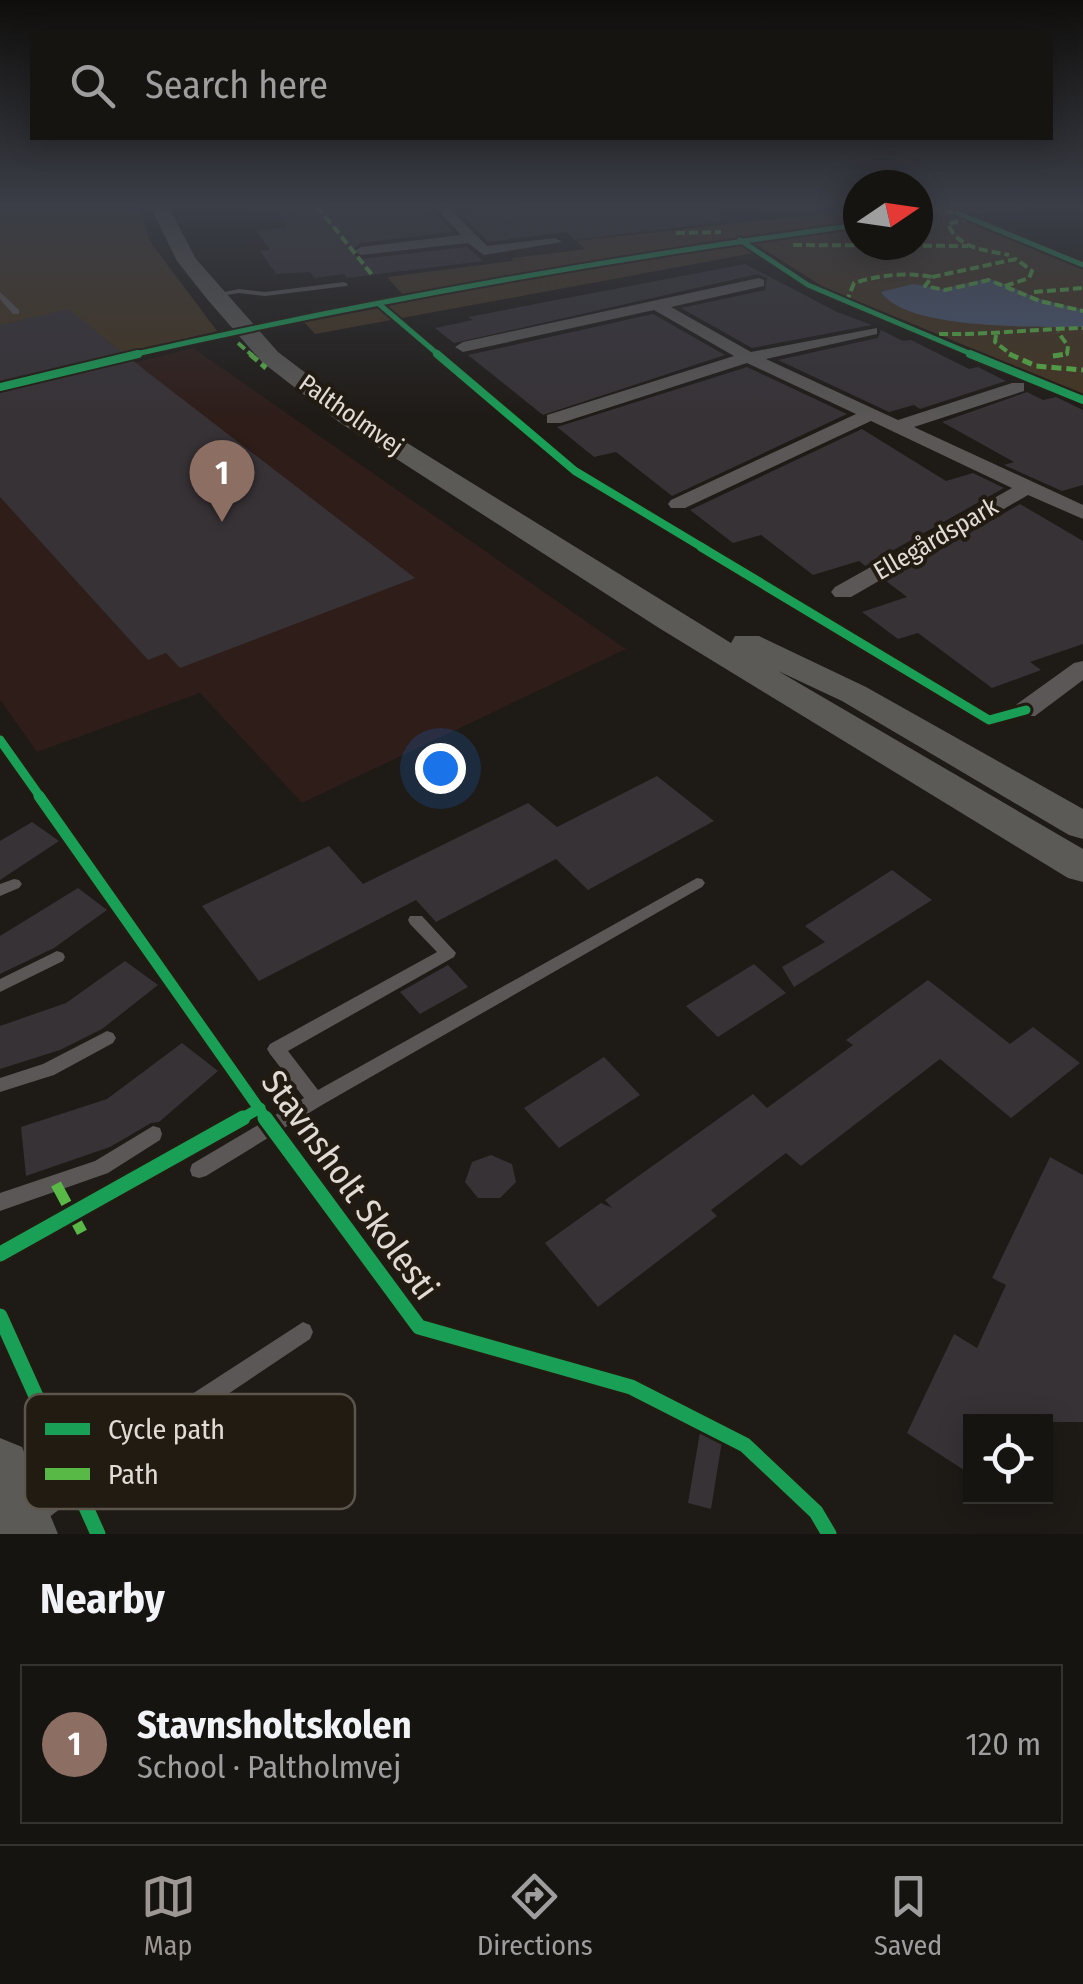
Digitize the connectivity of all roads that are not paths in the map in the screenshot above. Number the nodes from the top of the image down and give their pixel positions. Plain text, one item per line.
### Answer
1 (201, 278) edge
2 (760, 282) dead end
3 (344, 284) dead end
4 (0, 294) edge
5 (214, 295) junction
6 (654, 304) junction
7 (16, 312) dead end
8 (871, 330) dead end
9 (463, 346) dead end
10 (748, 357) junction
11 (1018, 387) dead end
12 (872, 414) junction
13 (554, 418) dead end
14 (898, 426) junction
15 (1030, 486) junction
16 (678, 504) dead end
17 (1082, 511) edge
18 (594, 570) junction
19 (842, 592) dead end
20 (1083, 668) edge
21 (1026, 710) dead end
22 (1083, 826) edge
23 (1083, 868) edge
24 (697, 882) dead end
25 (416, 920) dead end
26 (57, 957) dead end
27 (0, 986) edge
28 (107, 1038) dead end
29 (0, 1085) edge
30 (316, 1100) junction
31 (153, 1134) dead end
32 (199, 1170) dead end
33 (0, 1202) edge
34 (302, 1332) dead end
35 (208, 1394) edge

1 - 5 street, Paltholmvej
2 - 6 street
3 - 5 lane
4 - 7 lane
5 - 18 street, Paltholmvej
6 - 9 street
6 - 10 street, Ellegårdspark
8 - 10 street
10 - 12 street, Ellegårdspark
10 - 13 street
11 - 14 street
12 - 14 street, Ellegårdspark
12 - 16 street
14 - 15 street, Ellegårdspark
15 - 17 street, Ellegårdspark
15 - 19 street, Ellegårdspark
18 - 22 street, Paltholmvej
18 - 23 street, Paltholmvej
20 - 21 street
24 - 30 lane
25 - 30 lane
26 - 27 lane
28 - 29 lane
30 - 32 lane
31 - 33 lane
34 - 35 lane

